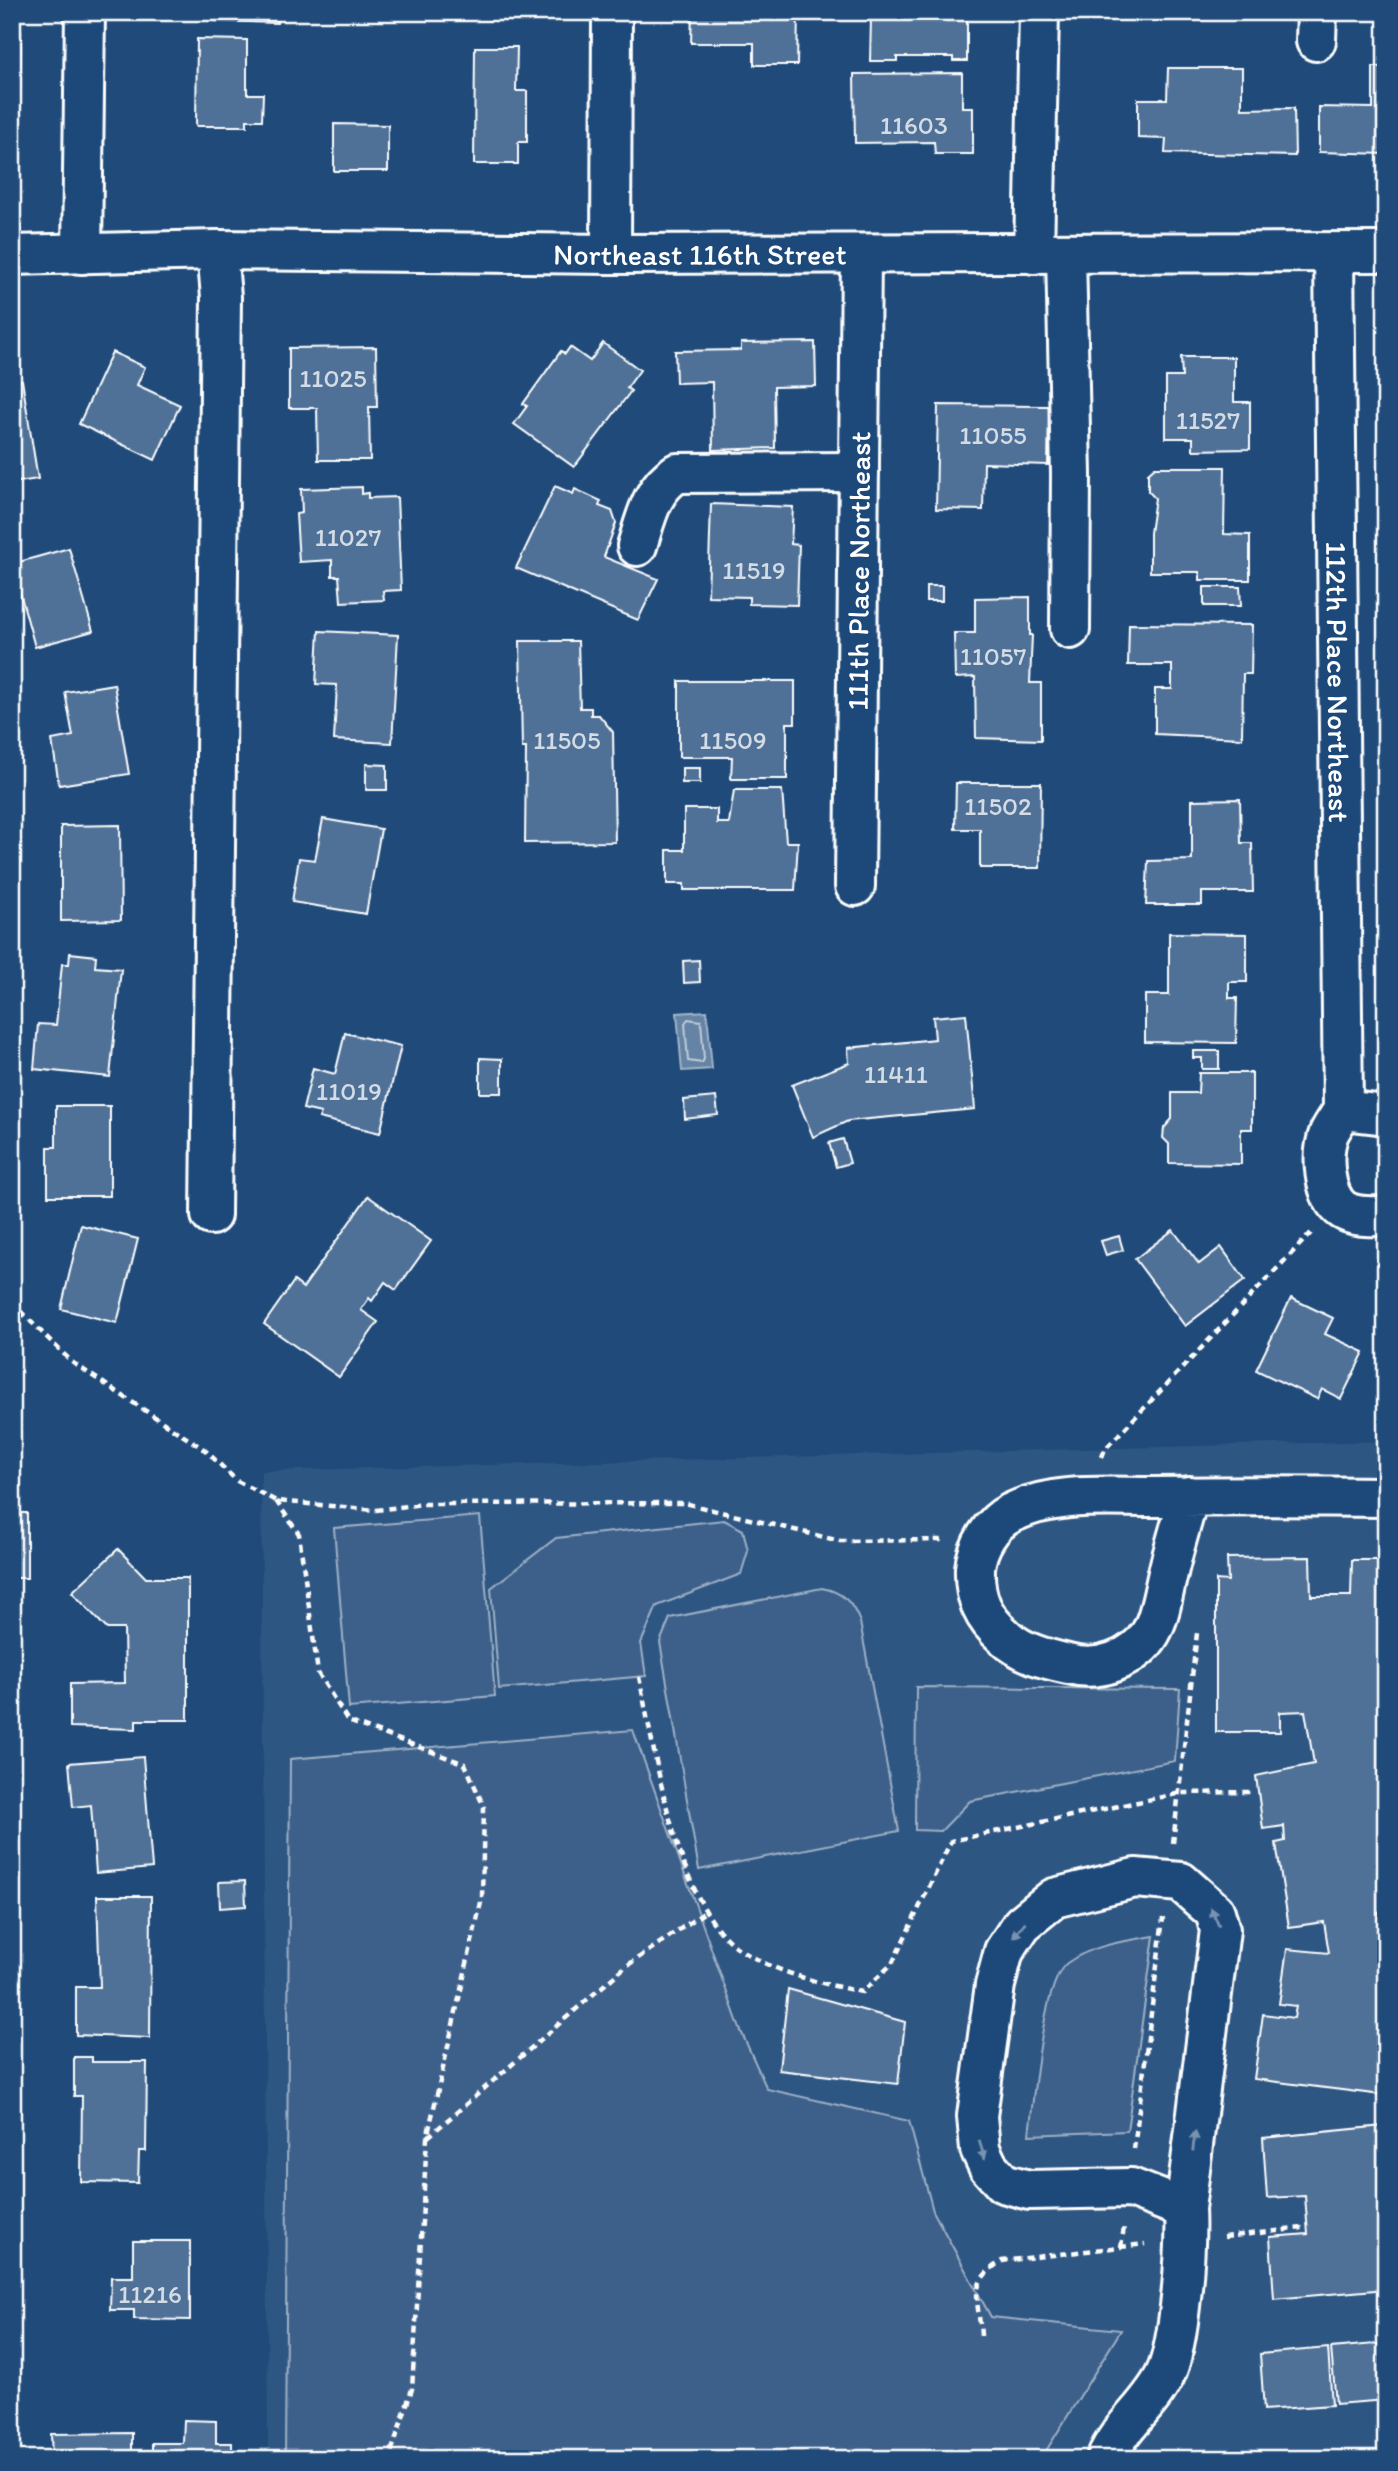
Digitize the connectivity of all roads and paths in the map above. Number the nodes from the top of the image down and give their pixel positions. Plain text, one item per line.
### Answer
1 (85, 12) edge
2 (612, 12) edge
3 (1039, 12) edge
4 (217, 250) junction
5 (1386, 252) edge
6 (1334, 253) junction
7 (82, 254) junction
8 (611, 254) junction
9 (861, 254) junction
10 (1050, 254) junction
11 (12, 255) edge
12 (859, 472) junction
13 (637, 546) dead end
14 (1070, 629) dead end
15 (855, 886) dead end
16 (1343, 1110) junction
17 (1386, 1115) edge
18 (1339, 1206) junction
19 (211, 1215) dead end
20 (1386, 1216) edge
21 (12, 1303) edge
22 (1189, 1496) junction
23 (1100, 1497) junction
24 (1386, 1497) edge
25 (276, 1502) junction
26 (982, 1540) junction
27 (639, 1677) dead end
28 (1251, 1791) dead end
29 (705, 1912) junction
30 (428, 2138) junction
31 (1186, 2224) junction
32 (1303, 2228) dead end
33 (981, 2336) dead end
34 (389, 2459) edge
35 (1106, 2459) edge

1 - 7 street
2 - 8 street
3 - 10 street
4 - 7 street, Northeast 116th Street
4 - 8 street, Northeast 116th Street
4 - 19 street
5 - 6 street, Northeast 116th Street
6 - 10 street, Northeast 116th Street
6 - 16 street, 112th Place Northeast
7 - 11 street, Northeast 116th Street
8 - 9 street, Northeast 116th Street
9 - 10 street, Northeast 116th Street
9 - 12 street, 111th Place Northeast
10 - 14 street
12 - 13 street
12 - 15 street, 111th Place Northeast
16 - 17 street
16 - 18 street, 112th Place Northeast
18 - 20 street
18 - 23 path
21 - 25 path
22 - 23 street
22 - 24 street
22 - 26 street
23 - 26 street
25 - 26 path
25 - 30 path
27 - 29 path
28 - 29 path
29 - 30 path
30 - 34 path
31 -> 31 street
31 - 32 path
31 - 33 path
31 - 35 street

